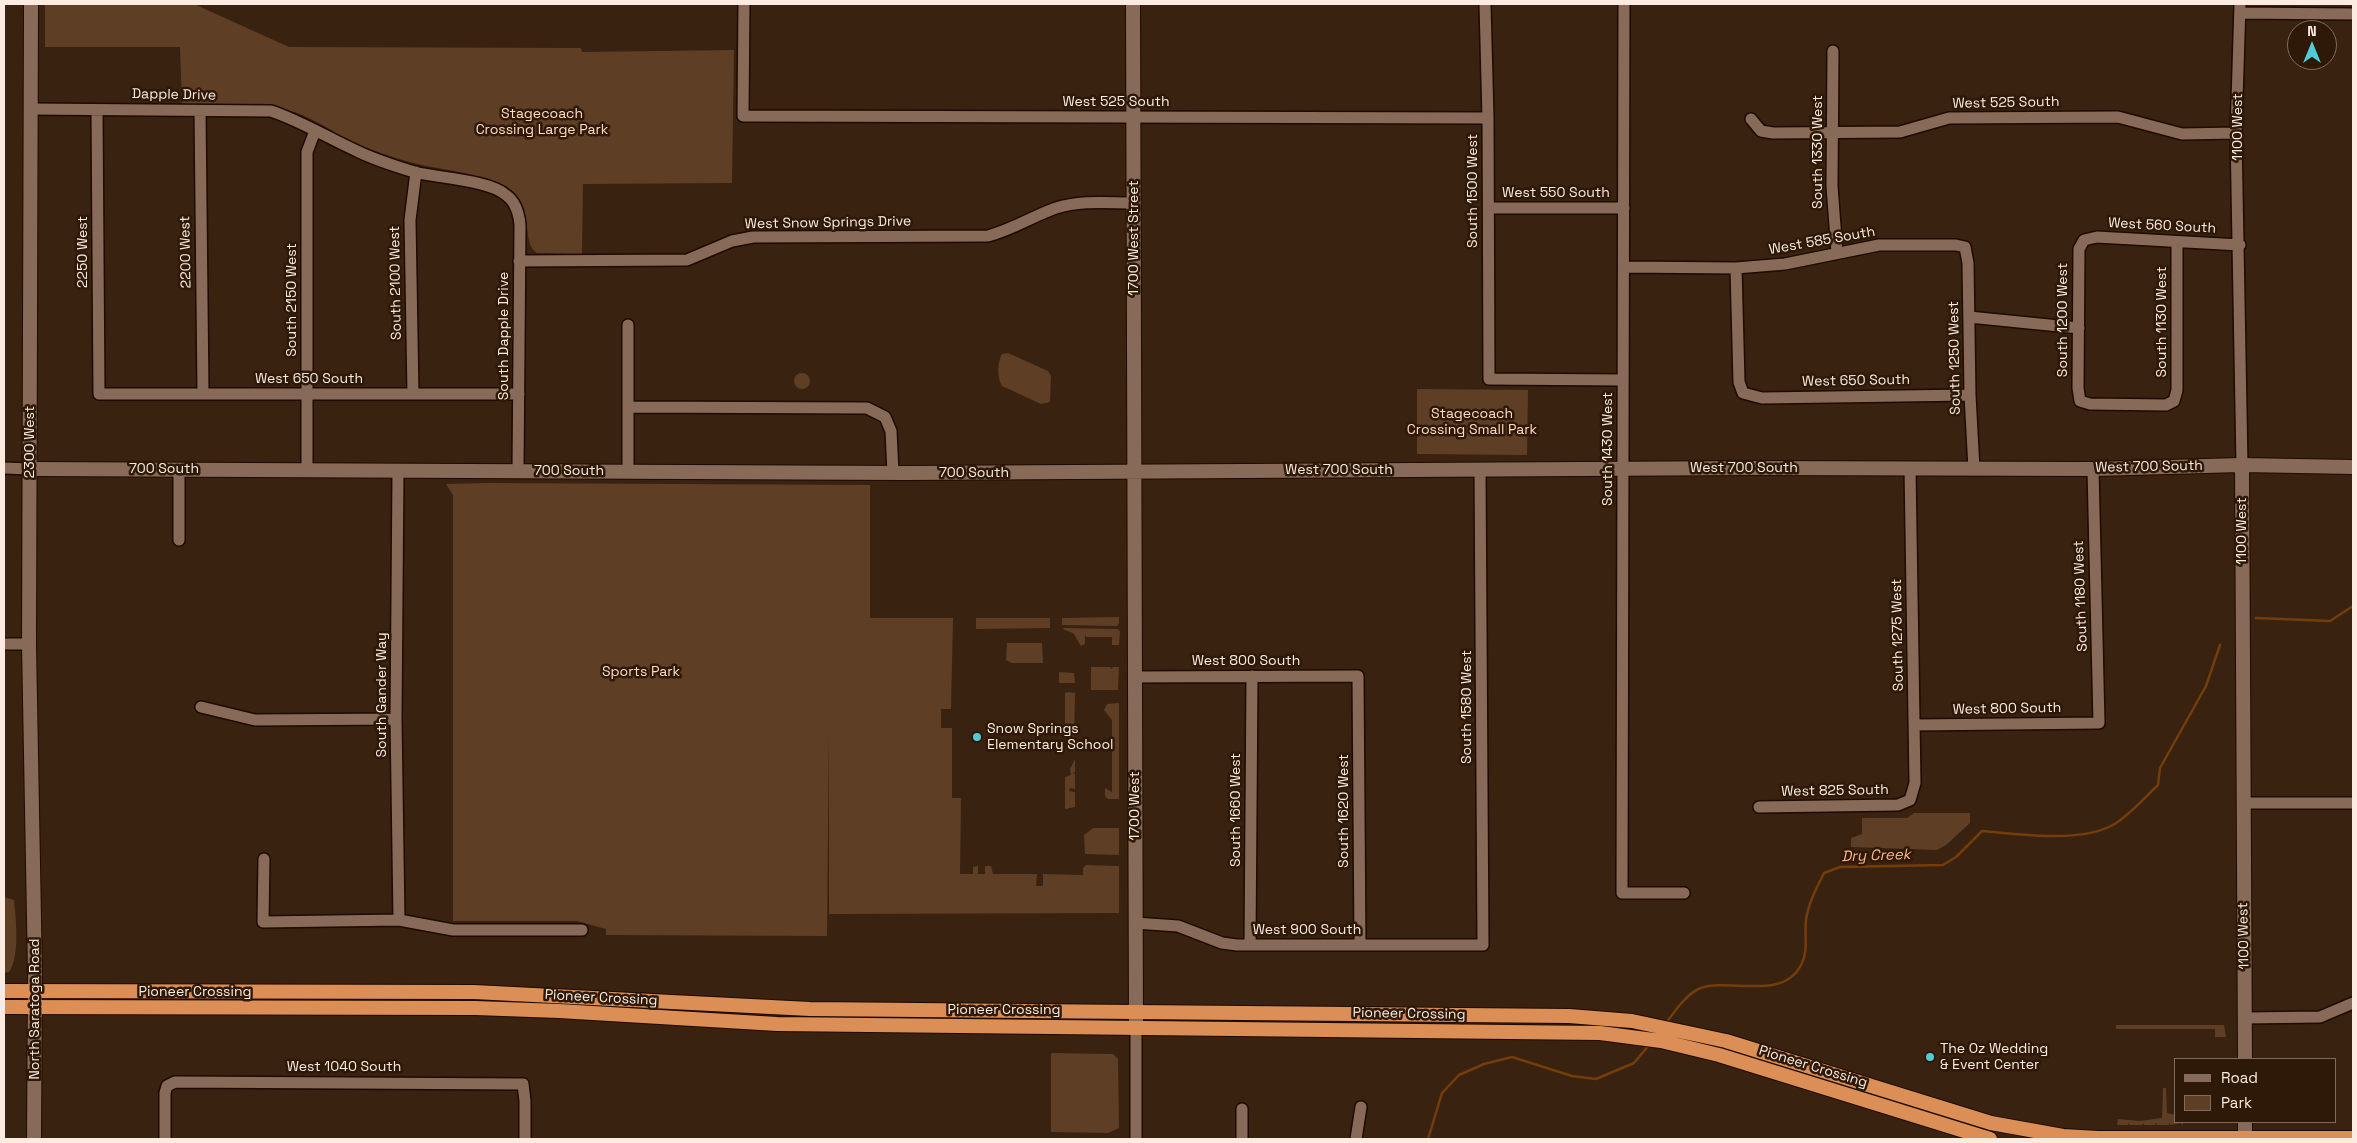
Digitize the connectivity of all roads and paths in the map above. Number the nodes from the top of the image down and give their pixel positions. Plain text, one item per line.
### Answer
1 (31, 4) edge
2 (744, 4) edge
3 (1133, 4) edge
4 (1485, 4) edge
5 (1624, 4) edge
6 (2240, 8) edge
7 (2353, 14) edge
8 (1833, 50) dead end
9 (30, 109) junction
10 (97, 110) junction
11 (200, 110) junction
12 (1134, 117) junction
13 (1488, 118) junction
14 (1751, 118) dead end
15 (315, 131) junction
16 (1833, 133) junction
17 (2236, 133) junction
18 (416, 172) junction
19 (513, 203) joint
20 (1134, 203) junction
21 (1488, 208) junction
22 (1624, 208) junction
23 (2084, 240) joint
24 (2177, 242) junction
25 (2240, 245) junction
26 (1965, 247) joint
27 (1836, 253) junction
28 (519, 261) junction
29 (1624, 267) junction
30 (1736, 268) junction
31 (1969, 317) junction
32 (628, 325) dead end
33 (2079, 328) junction
34 (1623, 380) junction
35 (99, 394) joint
36 (203, 394) junction
37 (307, 394) junction
38 (413, 394) junction
39 (519, 394) junction
40 (1970, 395) junction
41 (2080, 402) joint
42 (628, 406) junction
43 (2242, 465) junction
44 (2353, 467) edge
45 (4, 468) edge
46 (1910, 468) junction
47 (30, 469) junction
48 (179, 469) junction
49 (1480, 469) junction
50 (1622, 469) junction
51 (1974, 469) junction
52 (2092, 469) junction
53 (307, 470) junction
54 (398, 471) junction
55 (518, 471) junction
56 (628, 472) junction
57 (1134, 472) junction
58 (893, 473) junction
59 (179, 540) dead end
60 (4, 644) edge
61 (29, 644) junction
62 (1252, 676) junction
63 (1358, 676) joint
64 (1135, 677) junction
65 (201, 707) dead end
66 (396, 719) junction
67 (2099, 723) joint
68 (1915, 725) junction
69 (1910, 800) joint
70 (2243, 803) junction
71 (2353, 803) edge
72 (1759, 807) dead end
73 (264, 860) dead end
74 (33, 879) joint
75 (1684, 894) dead end
76 (399, 920) junction
77 (1135, 924) junction
78 (582, 930) dead end
79 (1250, 945) junction
80 (1360, 945) junction
81 (1483, 945) joint
82 (4, 991) edge
83 (35, 991) junction
84 (2353, 1002) edge
85 (4, 1007) edge
86 (35, 1008) junction
87 (1136, 1012) junction
88 (2245, 1018) junction
89 (1136, 1028) junction
90 (2245, 1058) edge
91 (1361, 1107) dead end
92 (1242, 1109) dead end
93 (2245, 1123) edge
94 (2353, 1138) edge
95 (34, 1139) edge
96 (165, 1139) edge
97 (525, 1139) edge
98 (1136, 1139) edge
99 (1242, 1139) edge
100 (1356, 1139) edge
101 (1990, 1139) edge
102 (2244, 1139) edge

1 - 9 street, 2300 West
2 - 12 street, West 525 South
3 - 12 street, 1700 West Street
4 - 13 street, South 1500 West
5 - 22 street, South 1430 West
6 - 7 street
6 - 17 street, 1100 West
8 - 16 street, South 1330 West
9 - 10 street, Dapple Drive
9 - 47 street, 2300 West
10 - 11 street, Dapple Drive
10 - 35 street, 2250 West
11 - 15 street, Dapple Drive
11 - 36 street, 2200 West
12 - 13 street, West 525 South
12 - 20 street, 1700 West Street
13 - 21 street, South 1500 West
14 - 16 street, West 525 South
15 - 18 street, Dapple Drive
15 - 37 street, South 2150 West
16 - 17 street, West 525 South
16 - 27 street, South 1330 West
17 - 25 street, 1100 West
18 - 19 street, Dapple Drive
18 - 38 street, South 2100 West
19 - 28 street, South Dapple Drive
20 - 28 street, West Snow Springs Drive
20 - 57 street, 1700 West Street
21 - 22 street, West 550 South
21 - 34 street, South 1500 West
22 - 29 street, South 1430 West
23 - 24 street, West 560 South
23 - 33 street, South 1200 West
24 - 25 street, West 560 South
24 - 41 street, South 1130 West
25 - 43 street, 1100 West
26 - 27 street, West 585 South
26 - 31 street, South 1250 West
27 - 30 street, West 585 South
28 - 39 street, South Dapple Drive
29 - 30 street, West 585 South
29 - 34 street, South 1430 West
30 - 40 street, West 650 South
31 - 33 street
31 - 40 street, South 1250 West
32 - 42 street
33 - 41 street, South 1200 West
34 - 50 street, South 1430 West
35 - 36 street, West 650 South
36 - 37 street, West 650 South
37 - 38 street, West 650 South
37 - 53 street, South 2150 West
38 - 39 street, West 650 South
39 - 55 street, South Dapple Drive
40 - 51 street, South 1250 West
42 - 56 street
42 - 58 street
43 - 44 street, West 700 South
43 - 52 street, West 700 South
43 - 70 street, 1100 West
45 - 47 street, 700 South
46 - 50 street, West 700 South
46 - 51 street, West 700 South
46 - 68 street, South 1275 West
47 - 48 street, 700 South
47 - 61 street, 2300 West
48 - 53 street, 700 South
48 - 59 street
49 - 50 street, West 700 South
49 - 57 street, West 700 South
49 - 81 street, South 1580 West
50 - 75 street, South 1430 West
51 - 52 street, West 700 South
52 - 67 street, South 1180 West
53 - 54 street, 700 South
54 - 55 street, 700 South
54 - 66 street, South Gander Way
55 - 56 street, 700 South
56 - 58 street, 700 South
57 - 58 street, 700 South
57 - 64 street, 1700 West
60 - 61 street
61 - 74 street, 2300 West
62 - 63 street, West 800 South
62 - 64 street, West 800 South
62 - 79 street, South 1660 West
63 - 80 street, South 1620 West
64 - 77 street, 1700 West
65 - 66 street
66 - 76 street, South Gander Way
67 - 68 street, West 800 South
68 - 69 street, South 1275 West
69 - 72 street, West 825 South
70 - 71 street
70 - 88 street, 1100 West
73 - 76 street
74 - 83 street, North Saratoga Road
76 - 78 street
77 - 79 street, West 900 South
77 - 87 street, 1700 West
79 - 80 street, West 900 South
80 - 81 street, West 900 South
82 - 83 highway, Pioneer Crossing
83 - 86 street, North Saratoga Road
83 - 87 highway, Pioneer Crossing
84 - 88 street
85 - 86 highway, Pioneer Crossing
86 - 89 highway, Pioneer Crossing
86 - 95 street, North Saratoga Road
87 - 89 street, 1700 West
87 - 102 highway, Pioneer Crossing
88 - 90 street, 1100 West
89 - 98 street, 1700 West
89 - 101 highway, Pioneer Crossing
91 - 100 street
92 - 99 street
93 - 102 street
94 - 102 highway
96 - 97 street, West 1040 South

